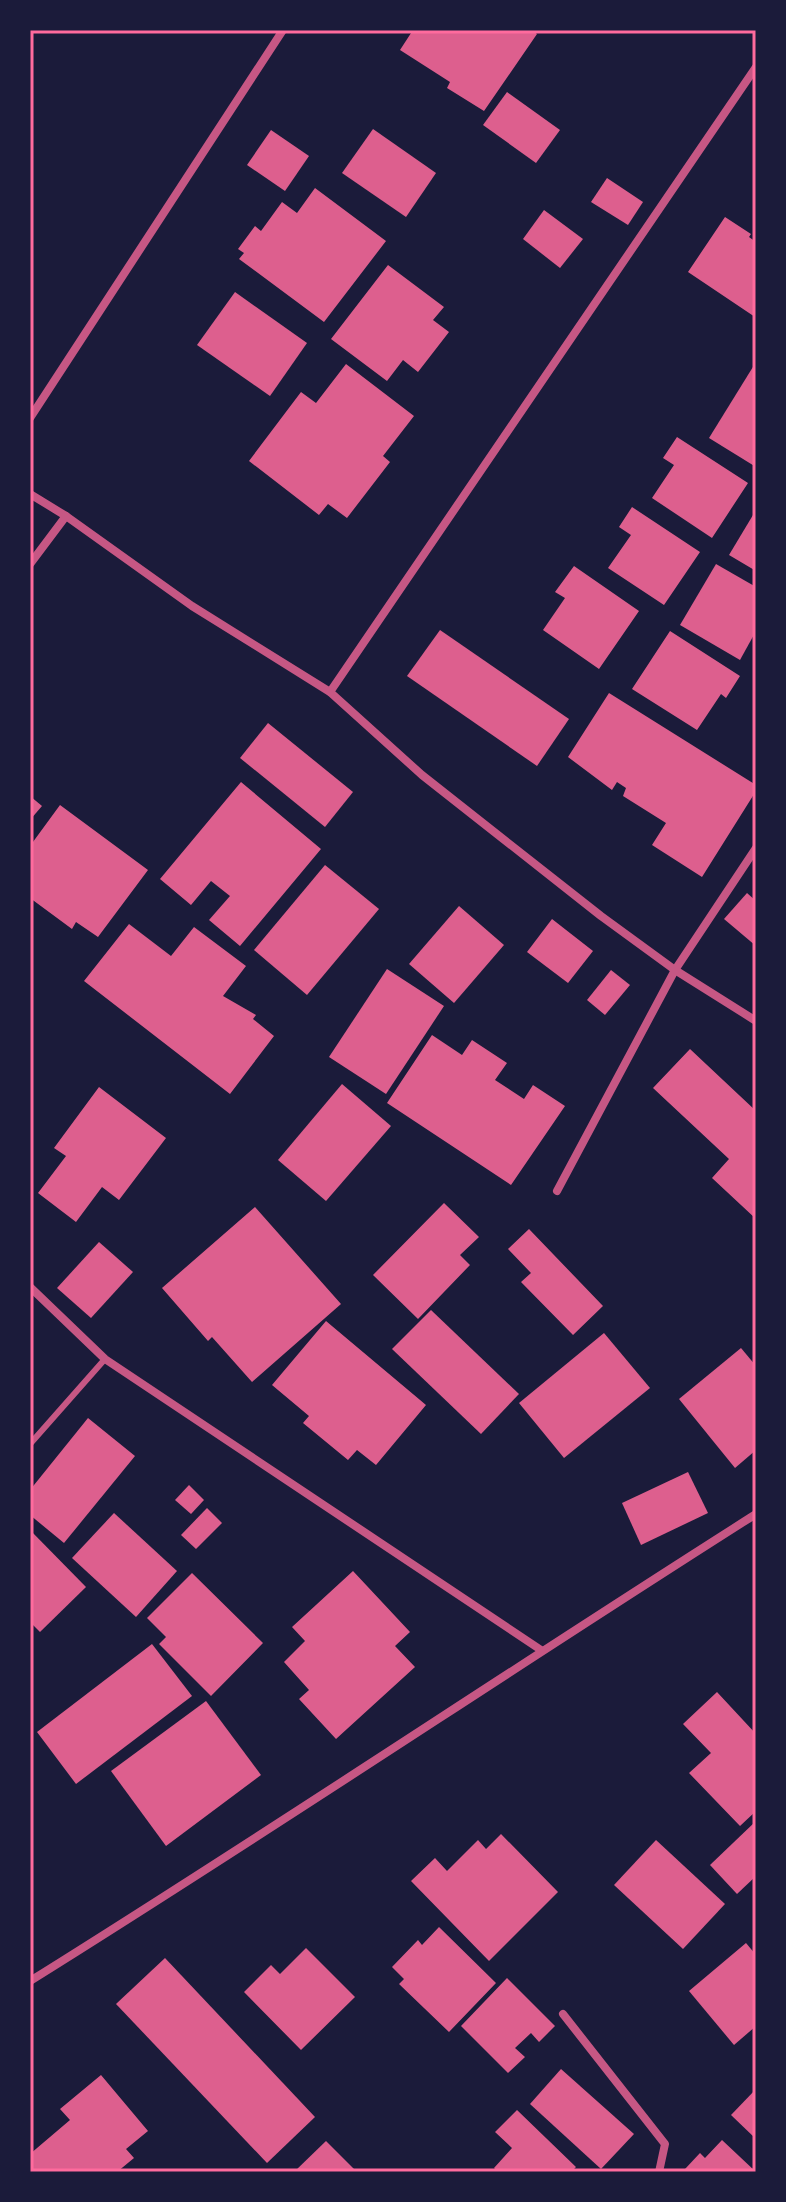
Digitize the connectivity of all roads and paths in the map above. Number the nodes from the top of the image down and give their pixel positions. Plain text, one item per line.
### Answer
1 (283, 30) edge
2 (756, 67) edge
3 (30, 418) edge
4 (30, 494) edge
5 (66, 516) junction
6 (30, 564) edge
7 (330, 692) junction
8 (756, 848) edge
9 (675, 970) junction
10 (756, 1021) edge
11 (557, 1191) dead end
12 (30, 1287) edge
13 (105, 1359) junction
14 (30, 1444) edge
15 (756, 1514) edge
16 (541, 1650) junction
17 (30, 1981) edge
18 (563, 2014) dead end
19 (659, 2172) edge

1 - 3 street
2 - 7 street
4 - 5 street
5 - 6 street
5 - 7 street
7 - 9 street
8 - 9 street
9 - 10 street
9 - 11 street
12 - 13 street
13 - 14 lane
13 - 16 street
15 - 16 street
16 - 17 street
18 - 19 street

